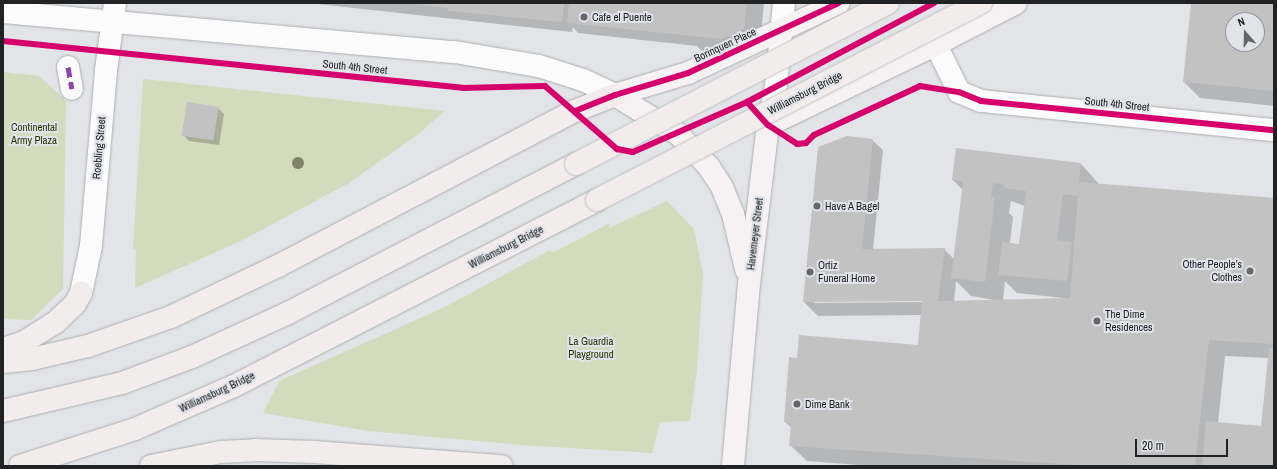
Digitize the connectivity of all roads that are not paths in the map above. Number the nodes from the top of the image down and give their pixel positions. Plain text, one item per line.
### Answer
1 (784, 3) edge
2 (839, 3) edge
3 (888, 3) edge
4 (981, 3) edge
5 (1016, 3) edge
6 (3, 12) edge
7 (113, 12) edge
8 (780, 31) junction
9 (936, 45) junction
10 (68, 67) dead end
11 (72, 89) dead end
12 (615, 95) junction
13 (768, 125) junction
14 (1274, 130) edge
15 (749, 284) junction
16 (81, 293) joint
17 (3, 349) edge
18 (3, 362) edge
19 (3, 411) edge
20 (20, 466) edge
21 (151, 466) edge
22 (501, 466) edge
23 (733, 466) edge

1 - 8 street, Havemeyer Street
2 - 8 main road, Borinquen Place
3 - 19 highway, bridge
4 - 20 highway, Williamsburg Bridge, bridge
5 - 9 main road
6 - 7 street
7 - 12 street
7 - 16 street, Roebling Street
8 - 12 main road, Borinquen Place
8 - 13 street, Havemeyer Street
9 - 13 main road
9 - 14 street, South 4th Street
10 - 11 street
12 - 15 main road
12 - 18 highway
13 - 15 main road, Havemeyer Street
15 - 23 main road, Havemeyer Street
16 - 17 highway
21 - 22 highway

